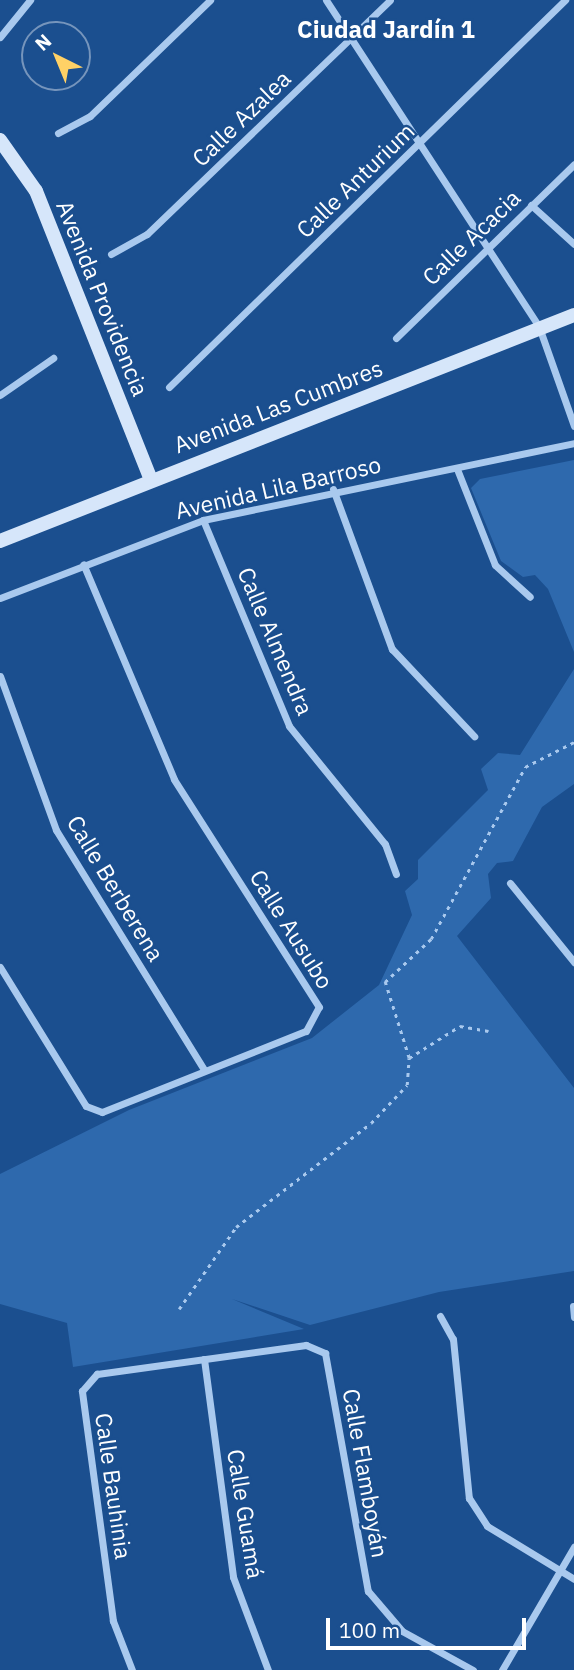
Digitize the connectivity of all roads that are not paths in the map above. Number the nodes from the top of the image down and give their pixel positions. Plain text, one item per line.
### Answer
1 (30, 0) edge
2 (210, 0) edge
3 (326, 0) edge
4 (390, 0) edge
5 (565, 0) edge
6 (0, 37) edge
7 (352, 37) junction
8 (58, 133) dead end
9 (0, 140) edge
10 (423, 142) junction
11 (574, 164) edge
12 (531, 205) junction
13 (490, 242) junction
14 (574, 244) edge
15 (111, 254) dead end
16 (574, 315) edge
17 (540, 327) junction
18 (396, 338) dead end
19 (53, 358) dead end
20 (169, 387) dead end
21 (0, 395) edge
22 (574, 426) edge
23 (574, 443) edge
24 (457, 469) junction
25 (151, 480) junction
26 (333, 489) junction
27 (203, 520) junction
28 (0, 541) edge
29 (83, 564) junction
30 (530, 597) dead end
31 (0, 598) edge
32 (0, 676) edge
33 (474, 736) dead end
34 (396, 874) dead end
35 (510, 883) dead end
36 (574, 962) edge
37 (0, 967) edge
38 (204, 1070) junction
39 (573, 1306) edge
40 (440, 1316) dead end
41 (574, 1317) edge
42 (204, 1359) junction
43 (574, 1547) edge
44 (560, 1572) junction
45 (574, 1579) edge
46 (132, 1670) edge
47 (268, 1670) edge
48 (473, 1670) edge
49 (502, 1670) edge

1 - 6 street
2 - 8 street
3 - 7 street
4 - 7 street, Calle Azalea
5 - 10 street, Calle Anturium
7 - 10 street
7 - 15 street, Calle Azalea
9 - 25 street, Avenida Providencia
10 - 13 street
10 - 20 street, Calle Anturium
11 - 12 street, Calle Acacia
12 - 13 street, Calle Acacia
12 - 14 street
13 - 17 street
13 - 18 street, Calle Acacia
16 - 17 street, Avenida Las Cumbres
17 - 22 street
17 - 25 street, Avenida Las Cumbres
19 - 21 street
23 - 24 street, Avenida Lila Barroso
24 - 26 street, Avenida Lila Barroso
24 - 30 street
25 - 28 street, Avenida Las Cumbres
26 - 27 street, Avenida Lila Barroso
26 - 33 street
27 - 29 street, Avenida Lila Barroso
27 - 34 street, Calle Almendra
29 - 31 street, Avenida Lila Barroso
29 - 38 street, Calle Ausubo
32 - 38 street, Calle Berberena
35 - 36 street
37 - 38 street, Calle Ausubo
39 - 41 street
40 - 44 street
42 - 46 street, Calle Bauhinia
42 - 47 street, Calle Guamá
42 - 48 street, Calle Flamboyán
43 - 44 street
44 - 45 street
44 - 49 street

